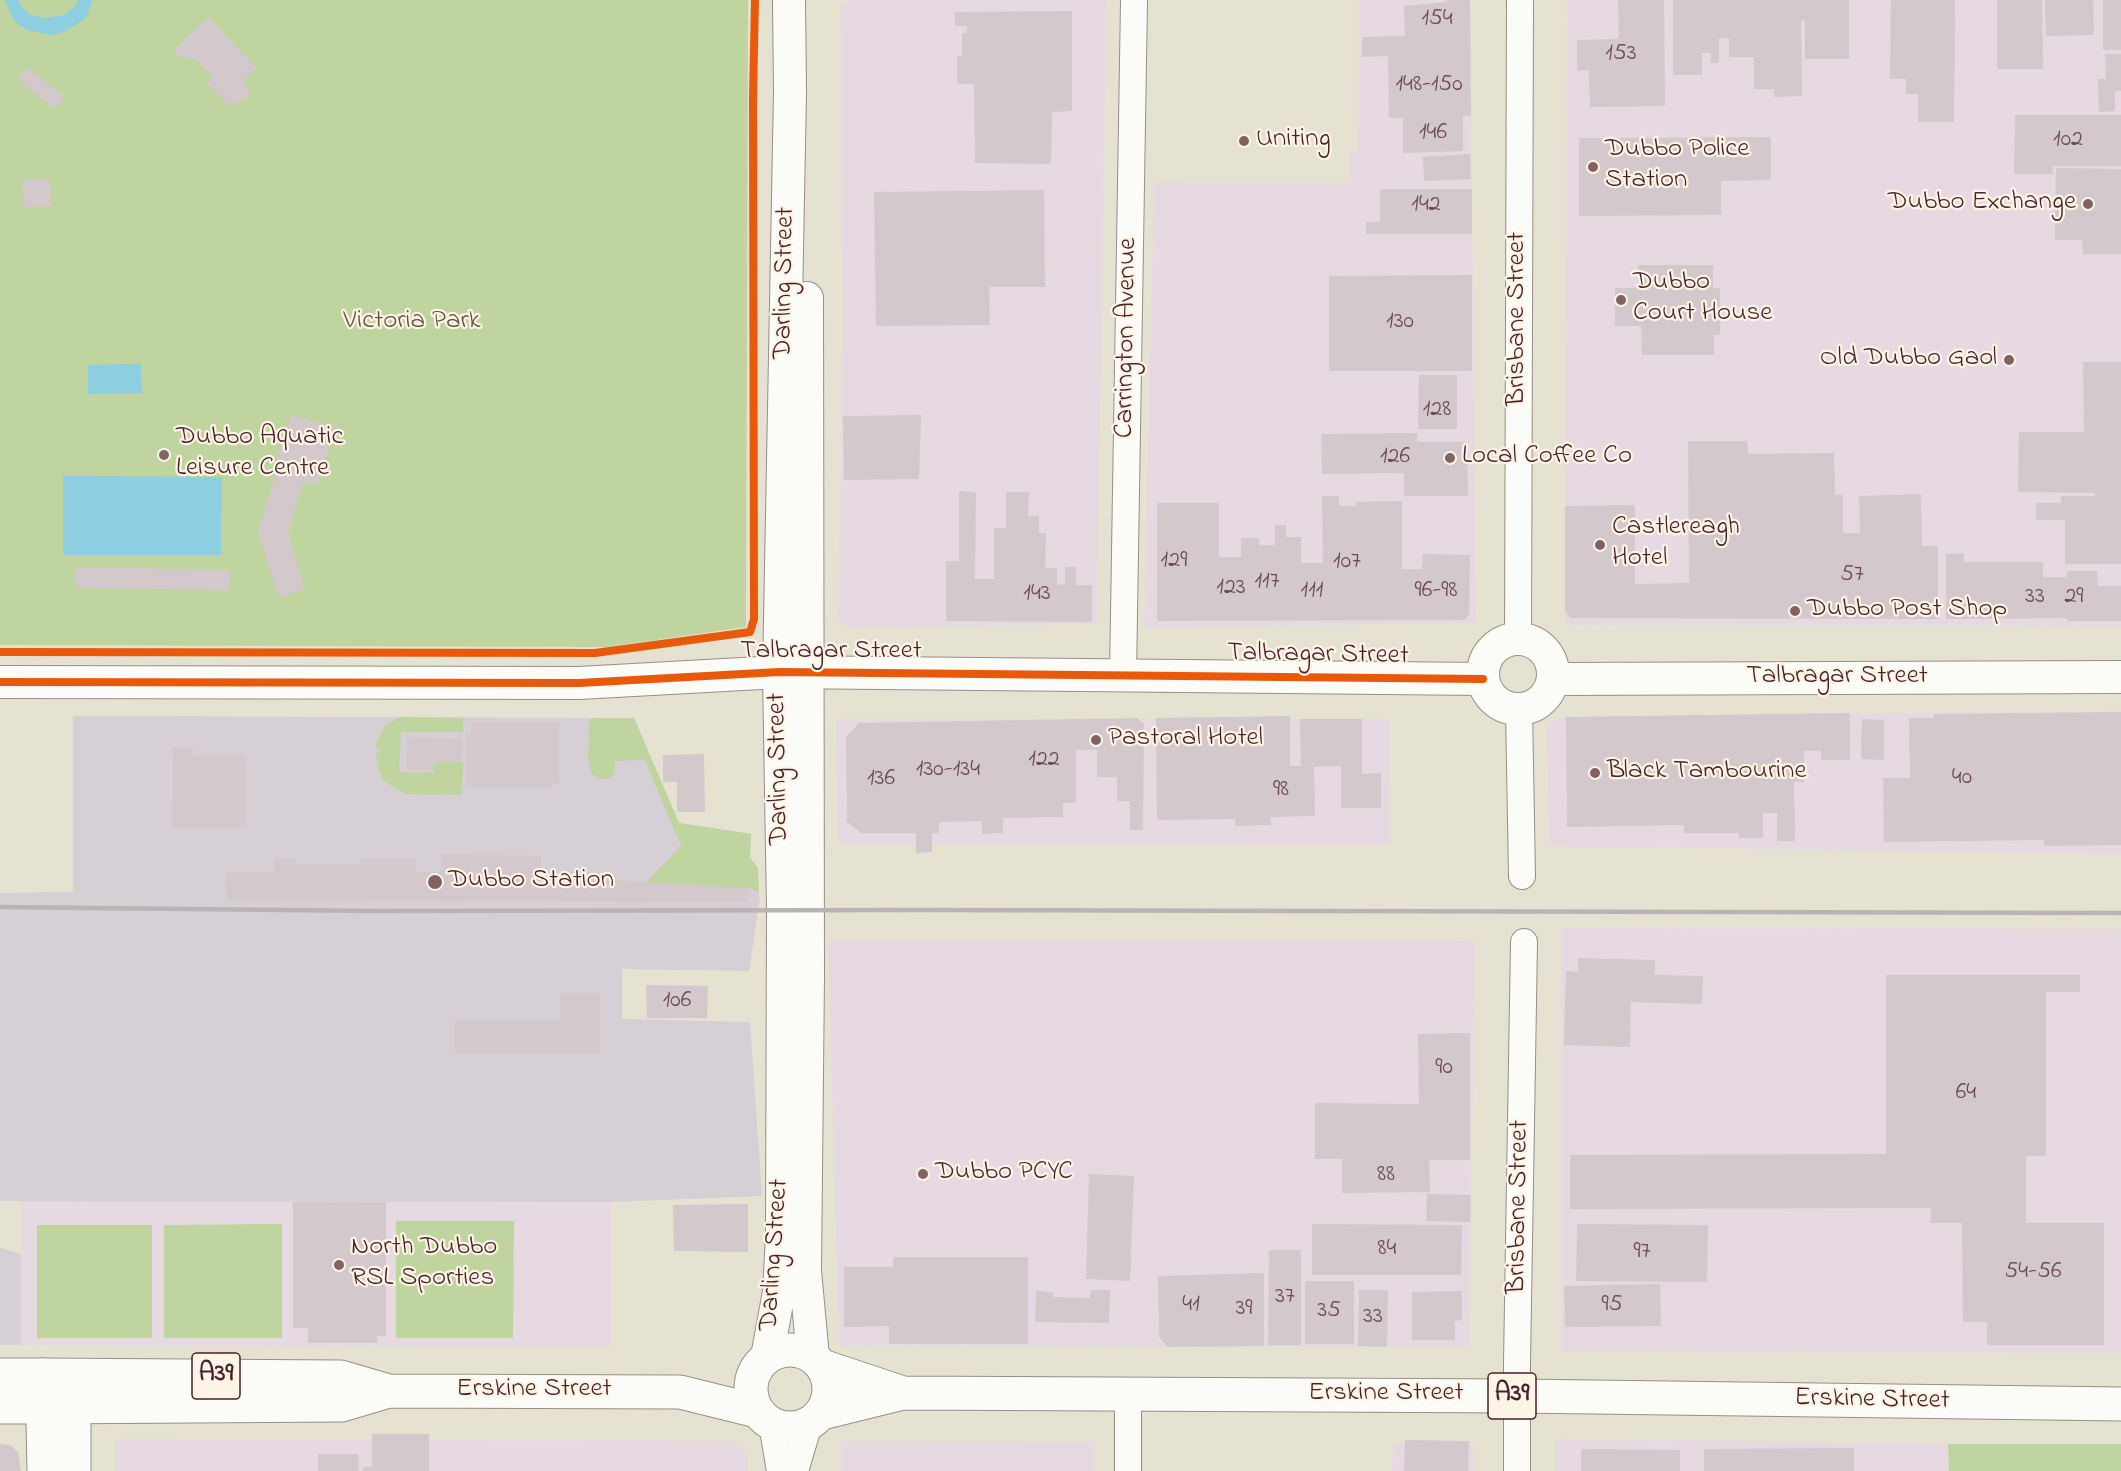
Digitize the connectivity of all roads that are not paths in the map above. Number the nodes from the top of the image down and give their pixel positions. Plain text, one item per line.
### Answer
1 (789, 0) edge
2 (807, 0) edge
3 (1134, 0) edge
4 (1520, 0) edge
5 (1518, 639) junction
6 (793, 672) junction
7 (1123, 675) junction
8 (2121, 677) edge
9 (1483, 679) junction
10 (1553, 679) junction
11 (0, 682) edge
12 (1519, 709) junction
13 (1522, 876) dead end
14 (1524, 942) dead end
15 (818, 1361) junction
16 (761, 1363) junction
17 (0, 1375) edge
18 (58, 1375) junction
19 (389, 1391) junction
20 (680, 1392) junction
21 (903, 1393) junction
22 (1128, 1394) junction
23 (1517, 1396) junction
24 (2121, 1404) edge
25 (0, 1407) edge
26 (58, 1408) junction
27 (765, 1418) junction
28 (816, 1418) junction
29 (44, 1471) edge
30 (74, 1471) edge
31 (780, 1471) edge
32 (795, 1471) edge
33 (1128, 1471) edge
34 (1517, 1471) edge

1 - 6 street, Darling Street
2 - 6 street, Darling Street
3 - 7 street, Carrington Avenue
4 - 5 street, Brisbane Street
5 - 9 street
5 - 10 street
6 - 7 street, Talbragar Street
6 - 11 street, Talbragar Street
6 - 15 street, Darling Street
6 - 16 street, Darling Street
7 - 9 street, Talbragar Street
8 - 10 street, Talbragar Street
9 - 12 street
10 - 12 street
12 - 13 street
14 - 23 street, Brisbane Street
15 - 16 main road, A39
15 - 21 main road, Erskine Street / A39
15 - 28 main road
16 - 20 main road, Erskine Street / A39
16 - 27 main road
17 - 18 main road, Erskine Street
18 - 19 main road, Erskine Street / A39
18 - 26 main road
19 - 20 main road, Erskine Street / A39
19 - 26 main road, Erskine Street / A39
20 - 27 main road, Erskine Street / A39
21 - 22 main road, Erskine Street / A39
21 - 28 main road, Erskine Street / A39
22 - 23 main road, Erskine Street / A39
22 - 33 street
23 - 24 main road, Erskine Street / A39
23 - 34 street, Brisbane Street
25 - 26 main road, Erskine Street
26 - 29 main road
26 - 30 main road
27 - 28 main road, A39
27 - 31 street
28 - 32 street

